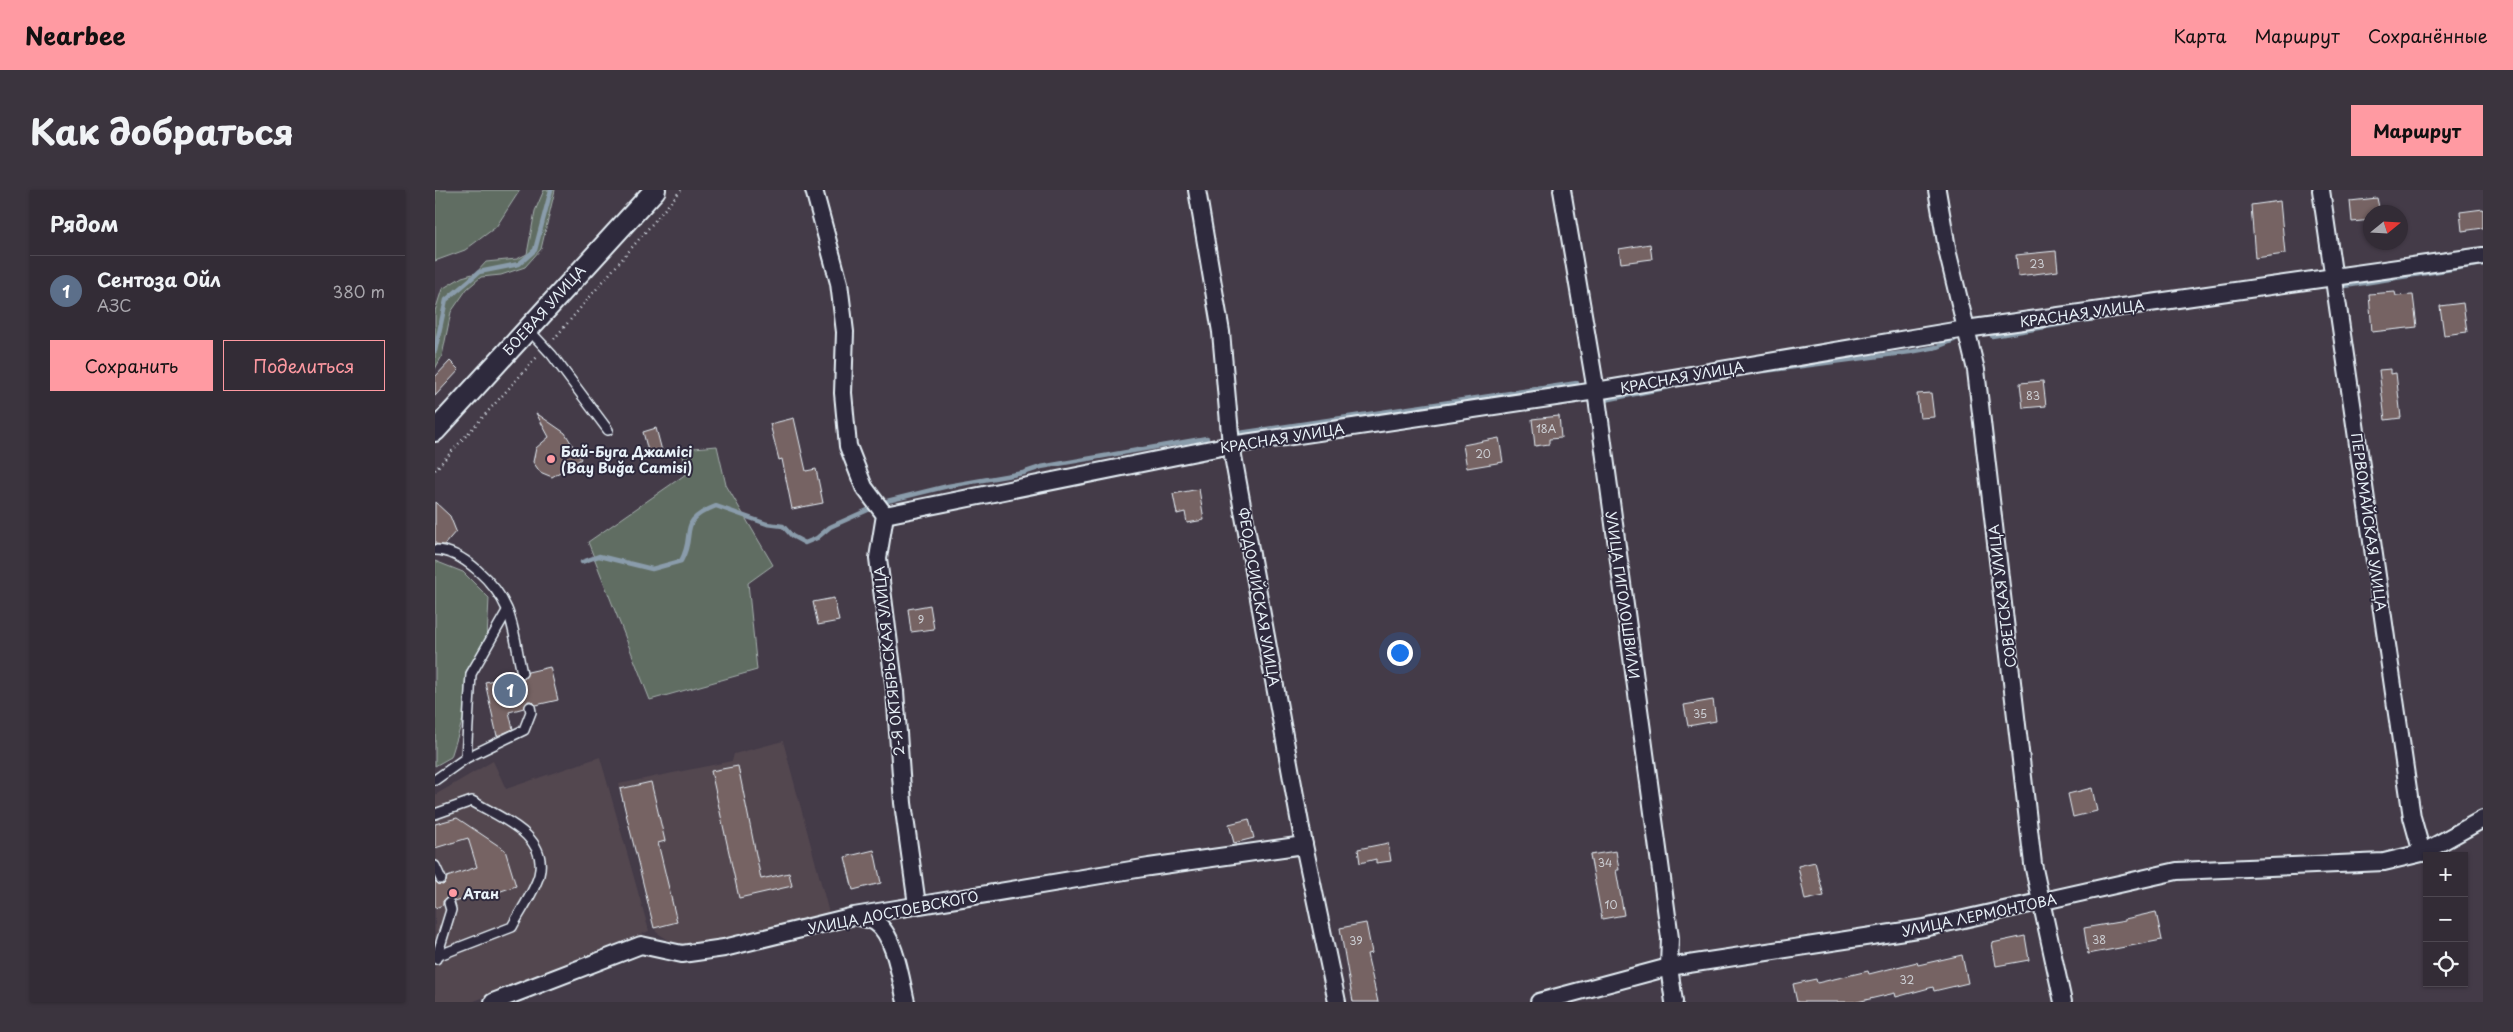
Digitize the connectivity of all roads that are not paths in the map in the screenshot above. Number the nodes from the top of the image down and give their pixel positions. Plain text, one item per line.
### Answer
1 (655, 190) edge
2 (813, 190) edge
3 (1197, 190) edge
4 (1562, 190) edge
5 (1937, 190) edge
6 (2321, 190) edge
7 (2483, 256) edge
8 (2334, 277) junction
9 (528, 329) junction
10 (1965, 329) junction
11 (1595, 391) junction
12 (608, 430) dead end
13 (435, 431) edge
14 (1231, 445) junction
15 (885, 516) junction
16 (435, 550) edge
17 (507, 611) junction
18 (522, 673) dead end
19 (530, 707) dead end
20 (466, 758) junction
21 (435, 780) edge
22 (435, 814) edge
23 (2483, 819) edge
24 (1304, 845) junction
25 (2422, 853) junction
26 (435, 866) edge
27 (441, 879) dead end
28 (2040, 902) junction
29 (449, 904) dead end
30 (917, 905) junction
31 (854, 916) junction
32 (436, 959) edge
33 (1669, 967) junction
34 (493, 1002) edge
35 (907, 1002) edge
36 (1337, 1002) edge
37 (1539, 1002) edge
38 (1674, 1002) edge
39 (2063, 1002) edge

1 - 9 street, БОЕВАЯ УЛИЦА
2 - 15 street
3 - 14 street, ФЕОДОСИЙСКАЯ УЛИЦА
4 - 11 street, УЛИЦА ГИГОЛОШВИЛИ
5 - 10 street, СОВЕТСКАЯ УЛИЦА
6 - 8 street, ПЕРВОМАЙСКАЯ УЛИЦА
7 - 8 street, КРАСНАЯ УЛИЦА
8 - 10 street, КРАСНАЯ УЛИЦА
8 - 25 street, ПЕРВОМАЙСКАЯ УЛИЦА
9 - 12 lane
9 - 13 street, БОЕВАЯ УЛИЦА
10 - 11 street, КРАСНАЯ УЛИЦА
10 - 28 street, СОВЕТСКАЯ УЛИЦА
11 - 14 street, КРАСНАЯ УЛИЦА
11 - 33 street, УЛИЦА ГИГОЛОШВИЛИ
14 - 15 street, КРАСНАЯ УЛИЦА
14 - 24 street, ФЕОДОСИЙСКАЯ УЛИЦА
15 - 30 street, 2-Я ОКТЯБРЬСКАЯ УЛИЦА
16 - 17 lane
17 - 18 lane
17 - 20 lane
19 - 20 lane
20 - 21 lane
22 - 32 lane
23 - 25 street, УЛИЦА ЛЕРМОНТОВА
24 - 30 street, УЛИЦА ДОСТОЕВСКОГО
24 - 36 street, ФЕОДОСИЙСКАЯ УЛИЦА
25 - 28 street, УЛИЦА ЛЕРМОНТОВА
26 - 27 lane
28 - 33 street, УЛИЦА ЛЕРМОНТОВА
28 - 39 street, СОВЕТСКАЯ УЛИЦА
29 - 32 lane
30 - 31 street, УЛИЦА ДОСТОЕВСКОГО
31 - 34 street, УЛИЦА ДОСТОЕВСКОГО
31 - 35 street
33 - 37 street, УЛИЦА ЛЕРМОНТОВА
33 - 38 street, УЛИЦА ГИГОЛОШВИЛИ

